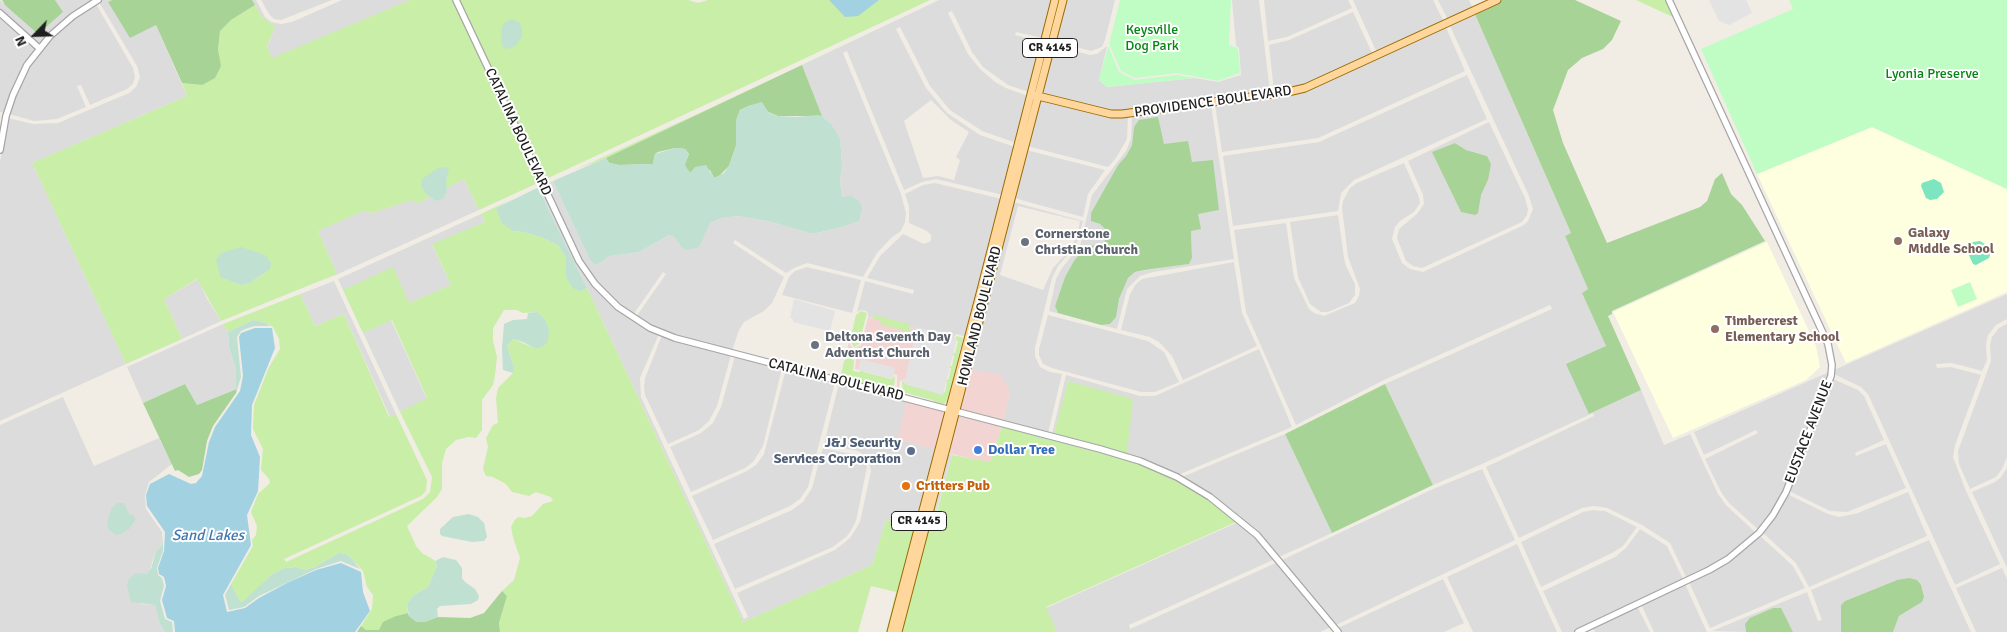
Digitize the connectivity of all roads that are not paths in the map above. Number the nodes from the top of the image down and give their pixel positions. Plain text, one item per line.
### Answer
1 (98, 0) edge
2 (456, 0) edge
3 (1055, 0) edge
4 (1063, 0) edge
5 (1497, 0) edge
6 (1669, 0) edge
7 (0, 13) edge
8 (39, 48) junction
9 (1034, 95) junction
10 (0, 150) edge
11 (953, 411) junction
12 (891, 632) edge
13 (898, 632) edge
14 (1338, 632) edge
15 (1578, 632) edge

1 - 8 street
2 - 11 street, CATALINA BOULEVARD
3 - 9 main road, HOWLAND BOULEVARD / CR 4145
4 - 9 main road, HOWLAND BOULEVARD / CR 4145
5 - 9 main road, PROVIDENCE BOULEVARD
6 - 15 street, EUSTACE AVENUE
7 - 8 street
8 - 10 street
9 - 11 main road, HOWLAND BOULEVARD / CR 4145
11 - 12 main road, HOWLAND BOULEVARD / CR 4145
11 - 13 main road, HOWLAND BOULEVARD / CR 4145
11 - 14 street, CATALINA BOULEVARD

